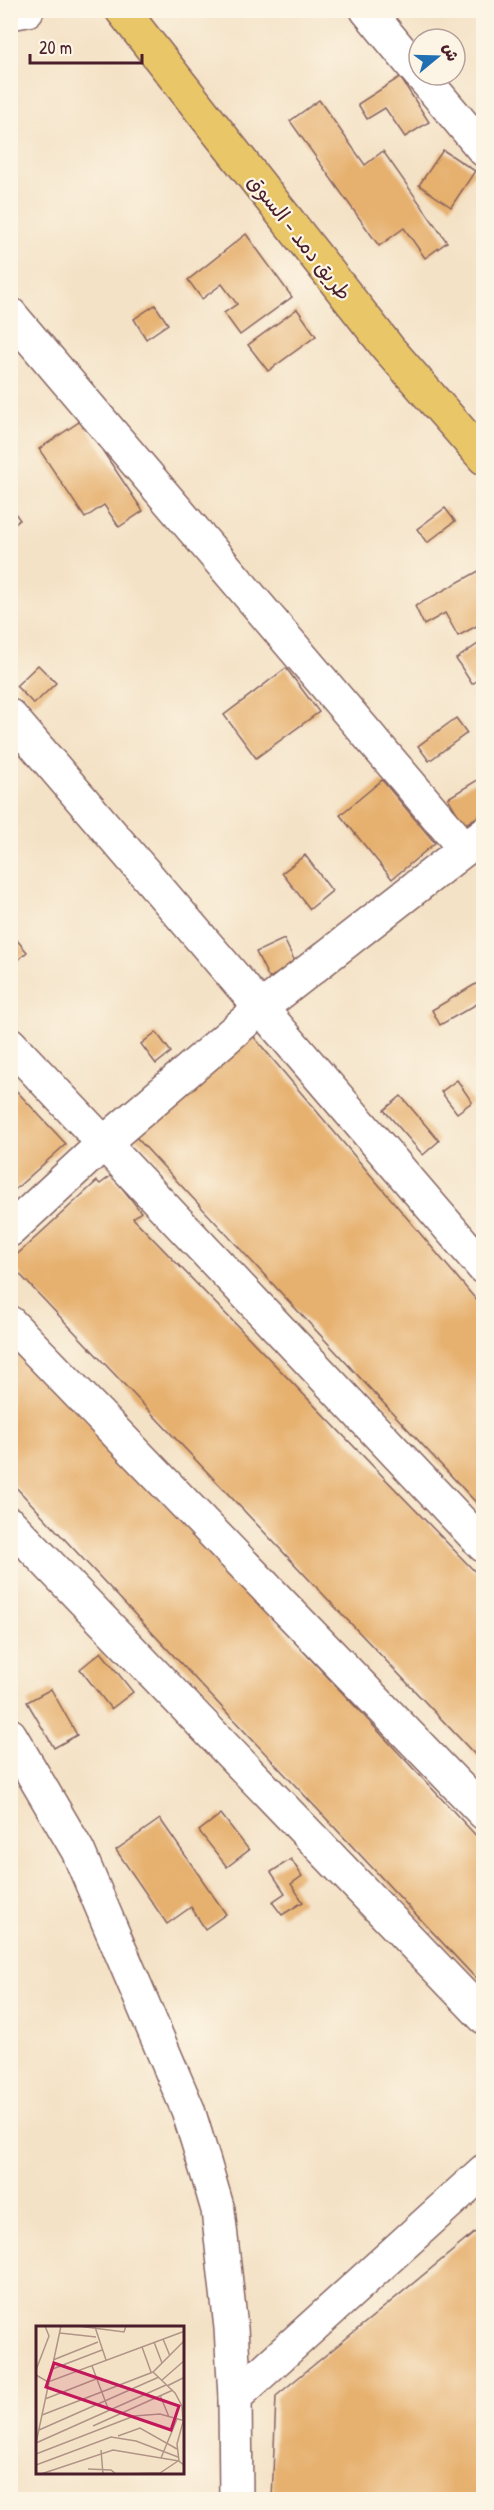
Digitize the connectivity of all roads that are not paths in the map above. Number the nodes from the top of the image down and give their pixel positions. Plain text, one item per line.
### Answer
1 (27, 10) edge
2 (122, 10) edge
3 (367, 10) edge
4 (10, 14) edge
5 (407, 58) edge
6 (431, 87) edge
7 (483, 150) edge
8 (10, 314) edge
9 (483, 458) edge
10 (10, 716) edge
11 (474, 841) edge
12 (261, 1008) junction
13 (10, 1044) edge
14 (105, 1142) junction
15 (10, 1230) edge
16 (483, 1268) edge
17 (10, 1323) edge
18 (10, 1524) edge
19 (483, 1546) edge
20 (10, 1735) edge
21 (483, 1813) edge
22 (483, 2017) edge
23 (483, 2171) edge
24 (235, 2397) junction
25 (236, 2499) edge

1 - 4 street
2 - 9 main road, طريق دمد - السوق
3 - 5 street
6 - 7 street
8 - 11 street
10 - 12 street
11 - 12 street
12 - 14 street
12 - 16 street
13 - 14 street
14 - 15 street
14 - 19 street
17 - 21 street
18 - 22 street
20 - 24 street
23 - 24 street
24 - 25 street

